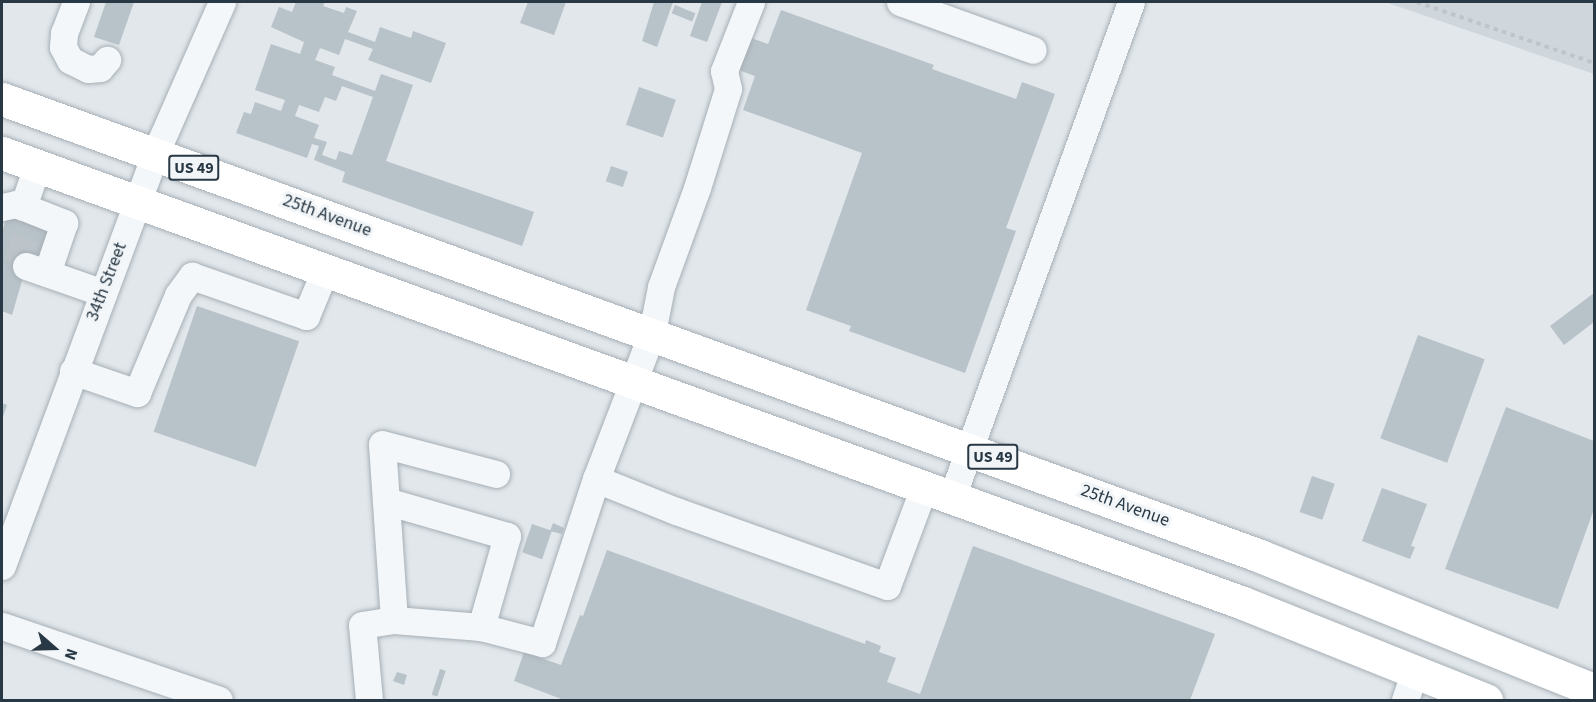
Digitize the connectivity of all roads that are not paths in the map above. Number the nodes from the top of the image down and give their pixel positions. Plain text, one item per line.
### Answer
1 (76, 2) edge
2 (222, 2) edge
3 (751, 2) edge
4 (900, 2) edge
5 (1131, 2) edge
6 (1033, 50) dead end
7 (107, 60) dead end
8 (2, 99) edge
9 (2, 153) edge
10 (155, 154) junction
11 (37, 166) junction
12 (138, 202) junction
13 (24, 210) edge
14 (325, 270) junction
15 (103, 293) junction
16 (652, 333) junction
17 (73, 371) junction
18 (633, 381) junction
19 (970, 449) junction
20 (496, 474) dead end
21 (596, 479) junction
22 (938, 492) junction
23 (386, 501) junction
24 (1260, 556) junction
25 (2, 566) edge
26 (1243, 603) junction
27 (394, 620) junction
28 (2, 626) edge
29 (481, 627) junction
30 (1410, 686) edge
31 (1594, 690) edge
32 (219, 700) edge
33 (369, 700) edge
34 (1486, 700) edge

1 - 7 street
2 - 10 street, 34th Street
3 - 16 street
4 - 6 street
5 - 19 street
8 - 10 main road, 25th Avenue / US 49
9 - 11 main road
10 - 12 street, 34th Street
10 - 16 main road, 25th Avenue / US 49
11 - 12 main road
11 - 13 street
12 - 14 main road
12 - 15 street, 34th Street
13 - 15 street
14 - 17 street
14 - 18 main road
15 - 17 street, 34th Street
16 - 18 street
16 - 19 main road, 25th Avenue / US 49
17 - 25 street, 34th Street
18 - 21 street
18 - 22 main road
19 - 22 street
19 - 24 main road, 25th Avenue / US 49
20 - 23 street
21 - 22 street
21 - 29 street
22 - 26 main road
23 - 27 street
23 - 29 street
24 - 26 main road
24 - 31 main road, 25th Avenue / US 49
26 - 30 main road
27 - 29 street
27 - 33 street
28 - 32 street
30 - 34 main road

